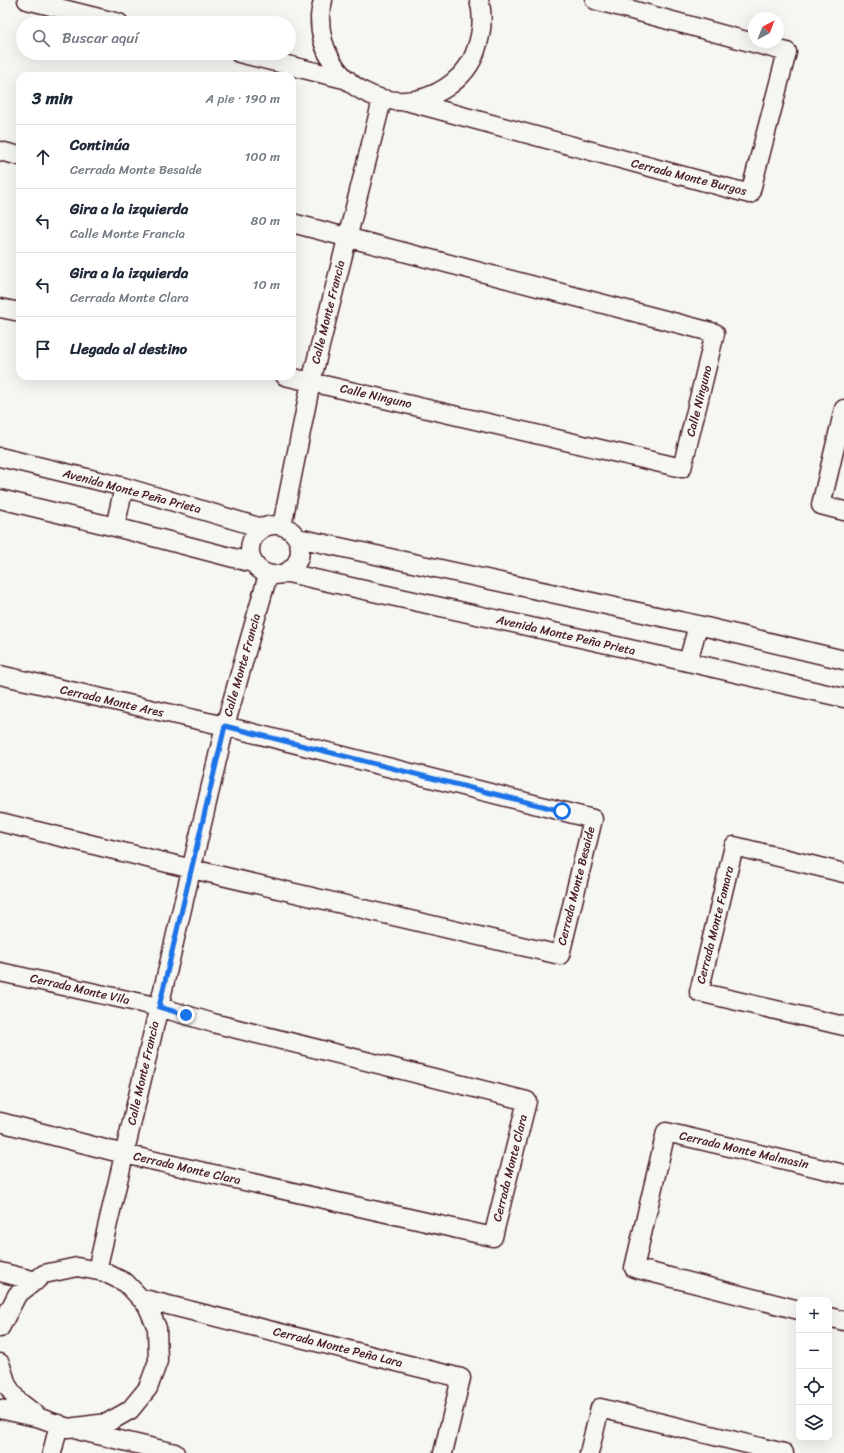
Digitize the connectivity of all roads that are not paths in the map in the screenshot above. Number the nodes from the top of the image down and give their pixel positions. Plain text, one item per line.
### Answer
1 (27, 0) edge
2 (323, 0) edge
3 (479, 0) edge
4 (595, 0) edge
5 (91, 16) edge
6 (267, 60) edge
7 (348, 80) junction
8 (382, 100) junction
9 (410, 102) junction
10 (0, 151) edge
11 (16, 155) edge
12 (296, 224) edge
13 (347, 238) junction
14 (0, 308) edge
15 (16, 311) edge
16 (296, 379) edge
17 (311, 382) junction
18 (844, 409) edge
19 (0, 457) edge
20 (124, 487) junction
21 (0, 499) edge
22 (844, 511) edge
23 (282, 526) junction
24 (115, 527) junction
25 (262, 528) junction
26 (298, 538) junction
27 (253, 563) junction
28 (288, 573) junction
29 (268, 575) junction
30 (698, 625) junction
31 (844, 660) edge
32 (688, 662) junction
33 (0, 675) edge
34 (844, 698) edge
35 (225, 726) junction
36 (0, 822) edge
37 (192, 869) junction
38 (844, 873) edge
39 (0, 972) edge
40 (159, 1007) junction
41 (844, 1026) edge
42 (0, 1122) edge
43 (124, 1154) junction
44 (844, 1174) edge
45 (97, 1270) junction
46 (0, 1272) edge
47 (36, 1281) junction
48 (140, 1298) junction
49 (796, 1309) edge
50 (832, 1318) edge
51 (844, 1321) edge
52 (0, 1328) edge
53 (0, 1363) edge
54 (0, 1409) edge
55 (40, 1418) junction
56 (64, 1426) junction
57 (52, 1453) edge
58 (175, 1453) edge
59 (443, 1453) edge
60 (589, 1453) edge
61 (784, 1453) edge

1 - 5 street
2 - 7 street
3 - 9 street
4 - 9 street, Cerrada Monte Burgos
6 - 7 street
7 - 8 street
8 - 9 street
8 - 13 street, Calle Monte Francia
10 - 11 street
12 - 13 street
13 - 17 street, Calle Monte Francia
13 - 17 street, Calle Ninguno
14 - 15 street
16 - 17 street
17 - 23 street, Calle Monte Francia
18 - 22 street
19 - 20 street, Avenida Monte Peña Prieta
20 - 24 street
20 - 25 street, Avenida Monte Peña Prieta
21 - 24 street
23 - 25 street
23 - 26 street
24 - 27 street
25 - 27 street
26 - 28 street
26 - 30 street
27 - 29 street
28 - 29 street
28 - 32 street, Avenida Monte Peña Prieta
29 - 35 street, Calle Monte Francia
30 - 31 street
30 - 32 street
32 - 34 street, Avenida Monte Peña Prieta
33 - 35 street, Cerrada Monte Ares
35 - 37 street, Calle Monte Francia
35 - 37 street, Cerrada Monte Besaide
36 - 37 street
37 - 40 street, Calle Monte Francia
38 - 41 street, Cerrada Monte Famara
39 - 40 street, Cerrada Monte Vila
40 - 43 street, Calle Monte Francia
40 - 43 street, Cerrada Monte Clara
42 - 43 street
43 - 45 street, Calle Monte Francia
44 - 49 street, Cerrada Monte Malmasin
45 - 47 street
45 - 48 street
46 - 47 street
47 - 52 street
48 - 56 street
48 - 59 street, Cerrada Monte Peña Lara
50 - 51 street
53 - 55 street
54 - 55 street
55 - 56 street
56 - 57 street
56 - 58 street
60 - 61 street

